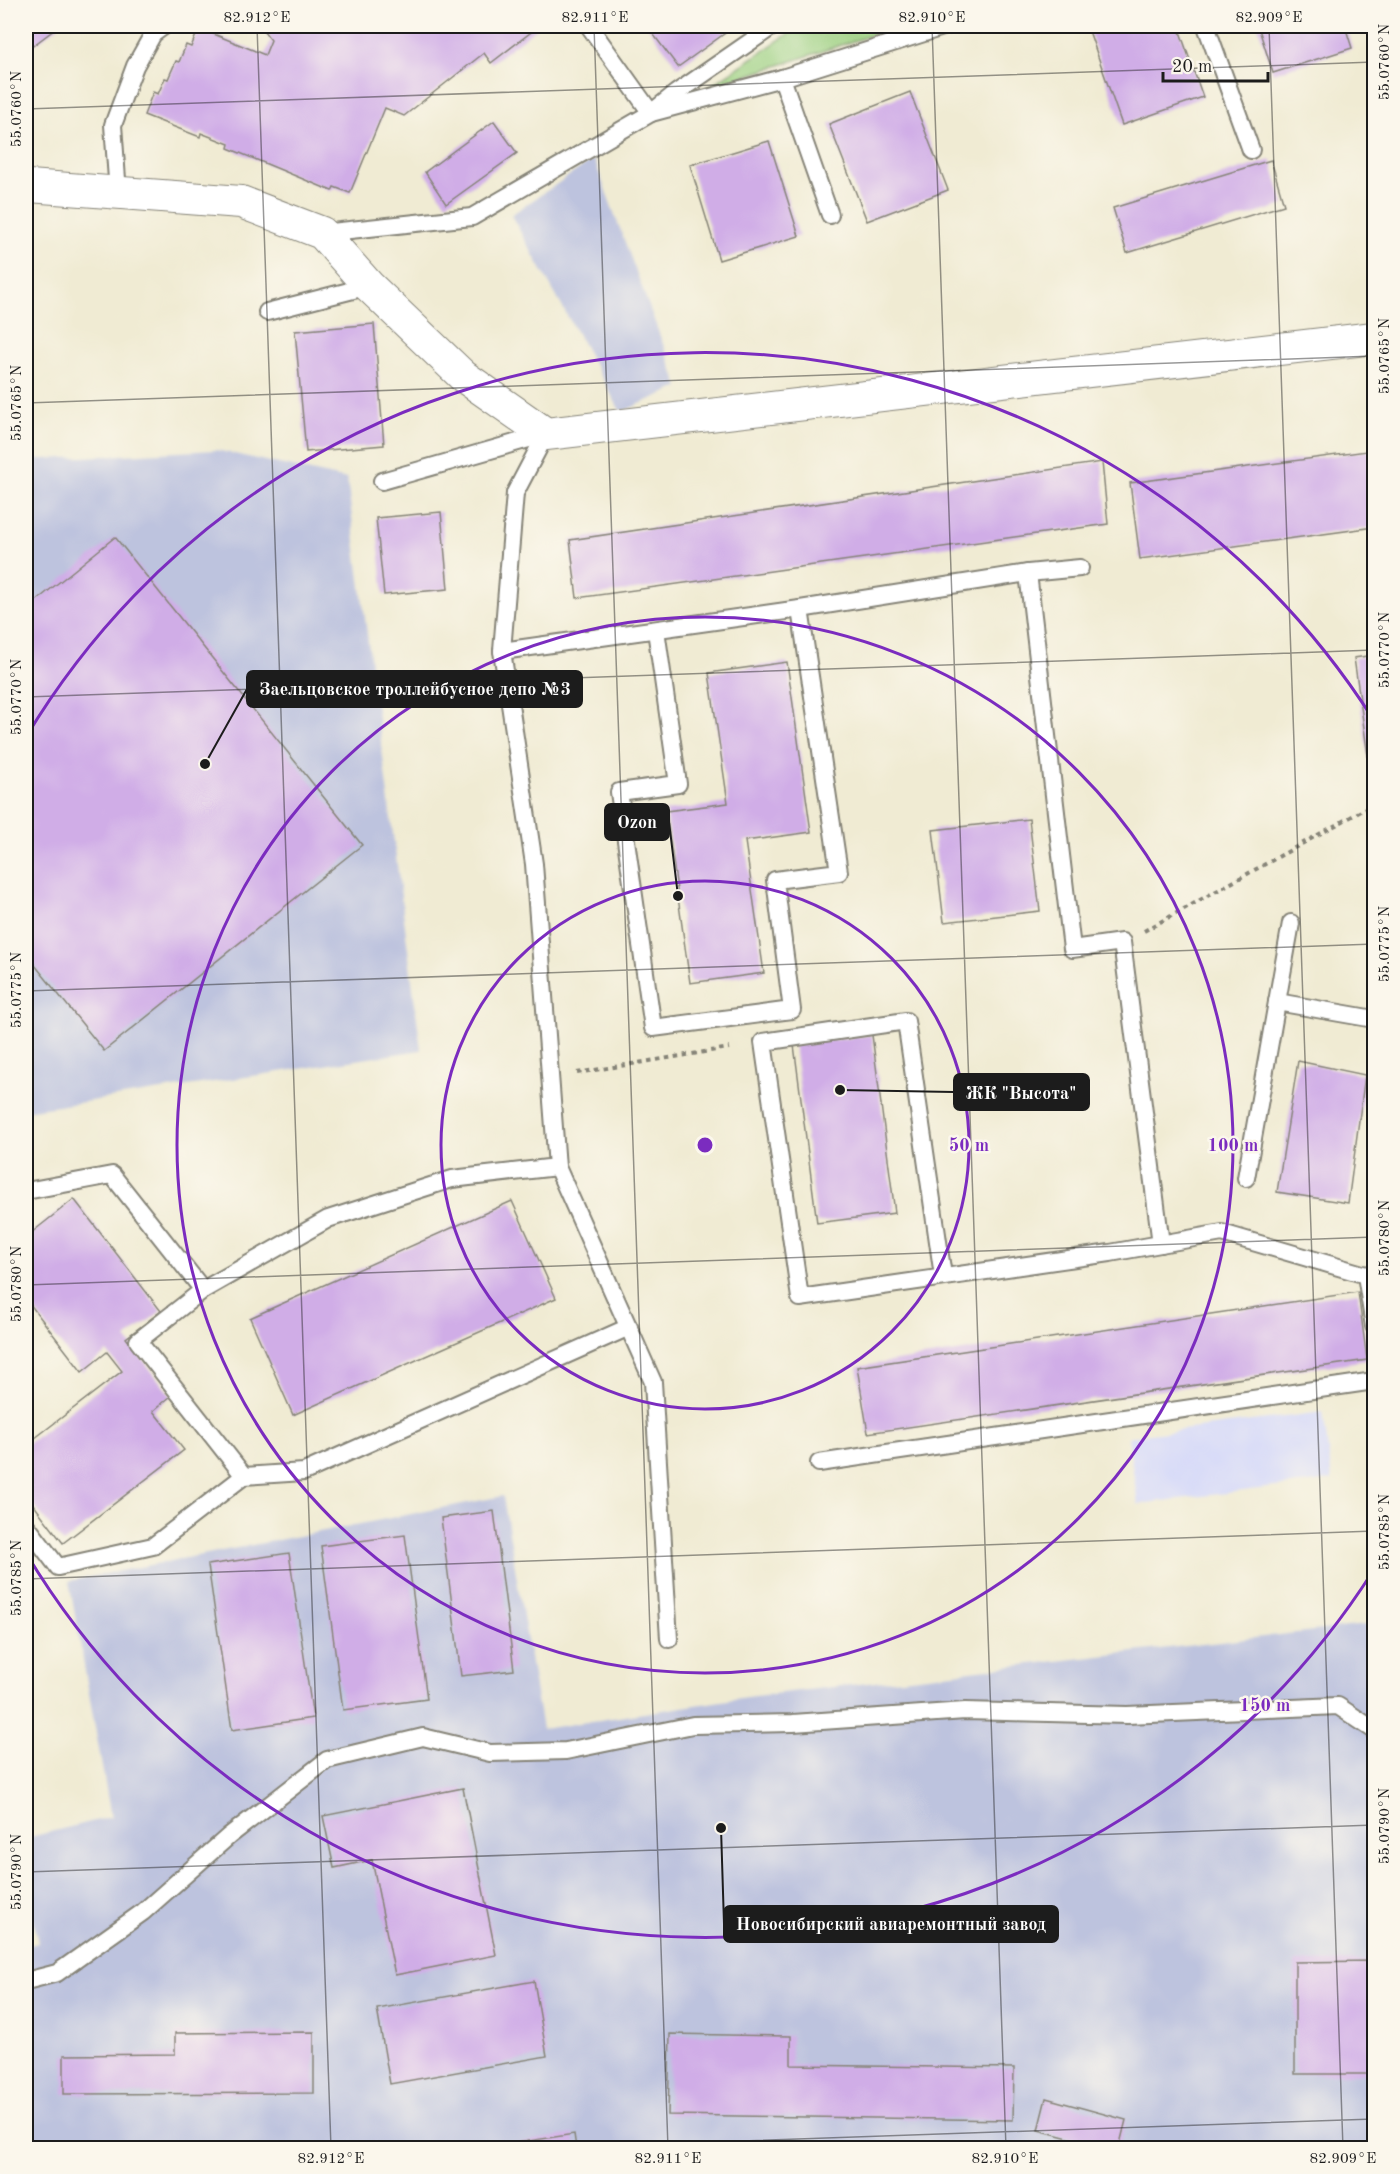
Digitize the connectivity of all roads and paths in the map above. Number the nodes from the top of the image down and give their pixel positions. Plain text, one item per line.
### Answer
1 (164, 26) edge
2 (589, 26) edge
3 (773, 26) edge
4 (946, 26) edge
5 (1206, 26) edge
6 (782, 78) junction
7 (651, 113) junction
8 (1251, 150) dead end
9 (27, 185) edge
10 (118, 193) junction
11 (830, 215) dead end
12 (322, 233) junction
13 (369, 286) junction
14 (267, 312) dead end
15 (1374, 338) edge
16 (546, 434) junction
17 (382, 481) dead end
18 (1080, 568) dead end
19 (1028, 573) junction
20 (800, 609) junction
21 (656, 630) junction
22 (502, 651) junction
23 (1374, 804) edge
24 (1291, 923) dead end
25 (1122, 942) junction
26 (1277, 1002) junction
27 (1374, 1019) edge
28 (763, 1042) junction
29 (550, 1078) junction
30 (557, 1167) junction
31 (1246, 1178) dead end
32 (26, 1191) edge
33 (1161, 1244) junction
34 (1370, 1274) edge
35 (943, 1276) junction
36 (203, 1290) junction
37 (1374, 1326) edge
38 (628, 1327) junction
39 (1374, 1381) edge
40 (819, 1463) dead end
41 (244, 1476) junction
42 (26, 1526) edge
43 (669, 1639) dead end
44 (1374, 1730) edge
45 (26, 1981) edge

1 - 10 lane
2 - 7 lane
3 - 7 lane
4 - 6 lane
5 - 8 lane
6 - 7 lane
6 - 11 lane
7 - 12 lane
9 - 10 street
10 - 12 street
12 - 13 street
13 - 14 lane
13 - 16 street
15 - 16 street
16 - 17 lane
16 - 22 lane
18 - 19 lane
19 - 20 lane
19 - 25 lane
20 - 21 lane
20 - 21 lane
21 - 22 lane
22 - 29 lane
23 - 25 path
24 - 26 lane
25 - 33 lane
26 - 27 lane
26 - 31 lane
28 - 29 path
28 - 35 lane
28 - 35 lane
29 - 30 lane
30 - 36 lane
30 - 38 lane
32 - 36 lane
33 - 34 lane
33 - 35 lane
34 - 37 lane
36 - 41 lane
38 - 41 lane
38 - 43 lane
39 - 40 lane
41 - 42 lane
44 - 45 lane

